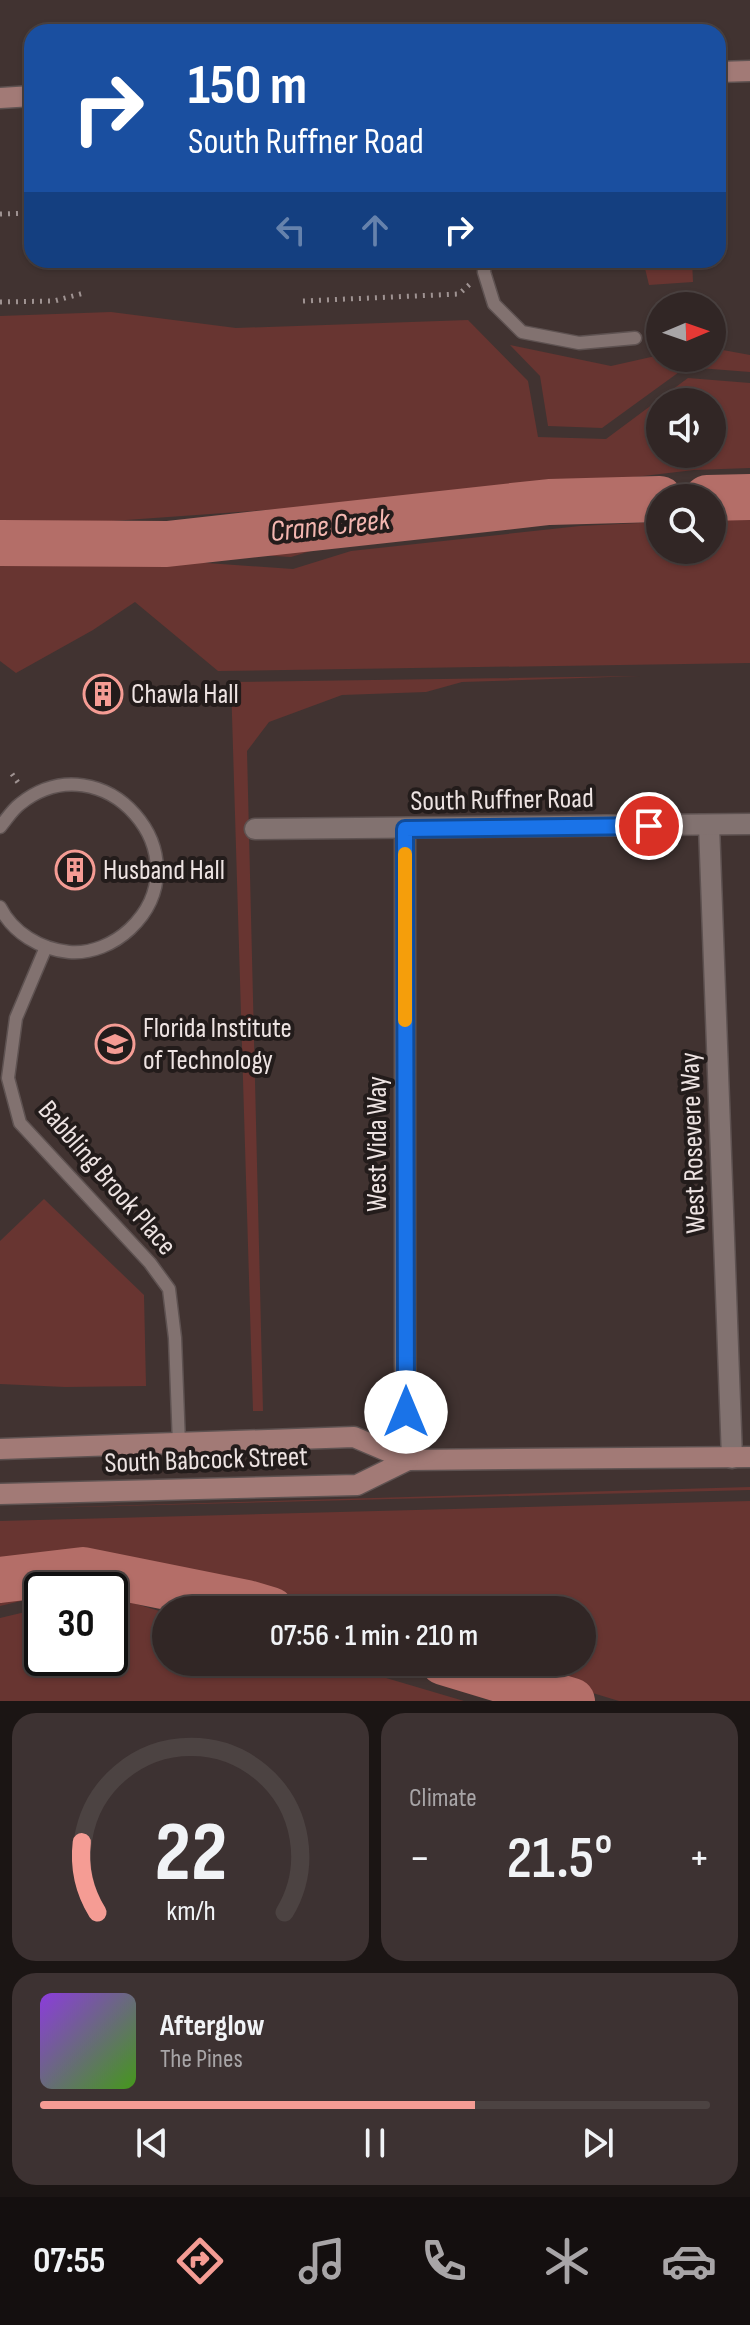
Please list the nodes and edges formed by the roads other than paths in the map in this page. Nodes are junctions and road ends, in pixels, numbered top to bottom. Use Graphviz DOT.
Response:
graph roads {
  1 [pos="750,71"];
  2 [pos="726,72"];
  3 [pos="24,96"];
  4 [pos="0,98"];
  5 [pos="485,268"];
  6 [pos="635,338"];
  7 [pos="750,824"];
  8 [pos="709,825"];
  9 [pos="0,827"];
  10 [pos="255,829"];
  11 [pos="405,829"];
  12 [pos="0,907"];
  13 [pos="46,947"];
  14 [pos="179,1444"];
  15 [pos="0,1449"];
  16 [pos="741,1458"];
  17 [pos="408,1460"];
  18 [pos="0,1494"];
  1 -- 2 [label="main road"];
  3 -- 4 [label="main road"];
  5 -- 6 [label="lane"];
  7 -- 8 [label="street, South Ruffner Road"];
  8 -- 11 [label="street, South Ruffner Road"];
  8 -- 16 [label="street, West Rosevere Way"];
  9 -- 13 [label="lane"];
  10 -- 11 [label="street, South Ruffner Road"];
  11 -- 17 [label="street, West Vida Way"];
  12 -- 13 [label="lane"];
  13 -- 14 [label="lane, Babbling Brook Place"];
  14 -- 15 [label="main road, South Babcock Street"];
  14 -- 17 [label="main road, South Babcock Street"];
  16 -- 17 [label="main road, South Babcock Street"];
  17 -- 18 [label="main road, South Babcock Street"];
}
